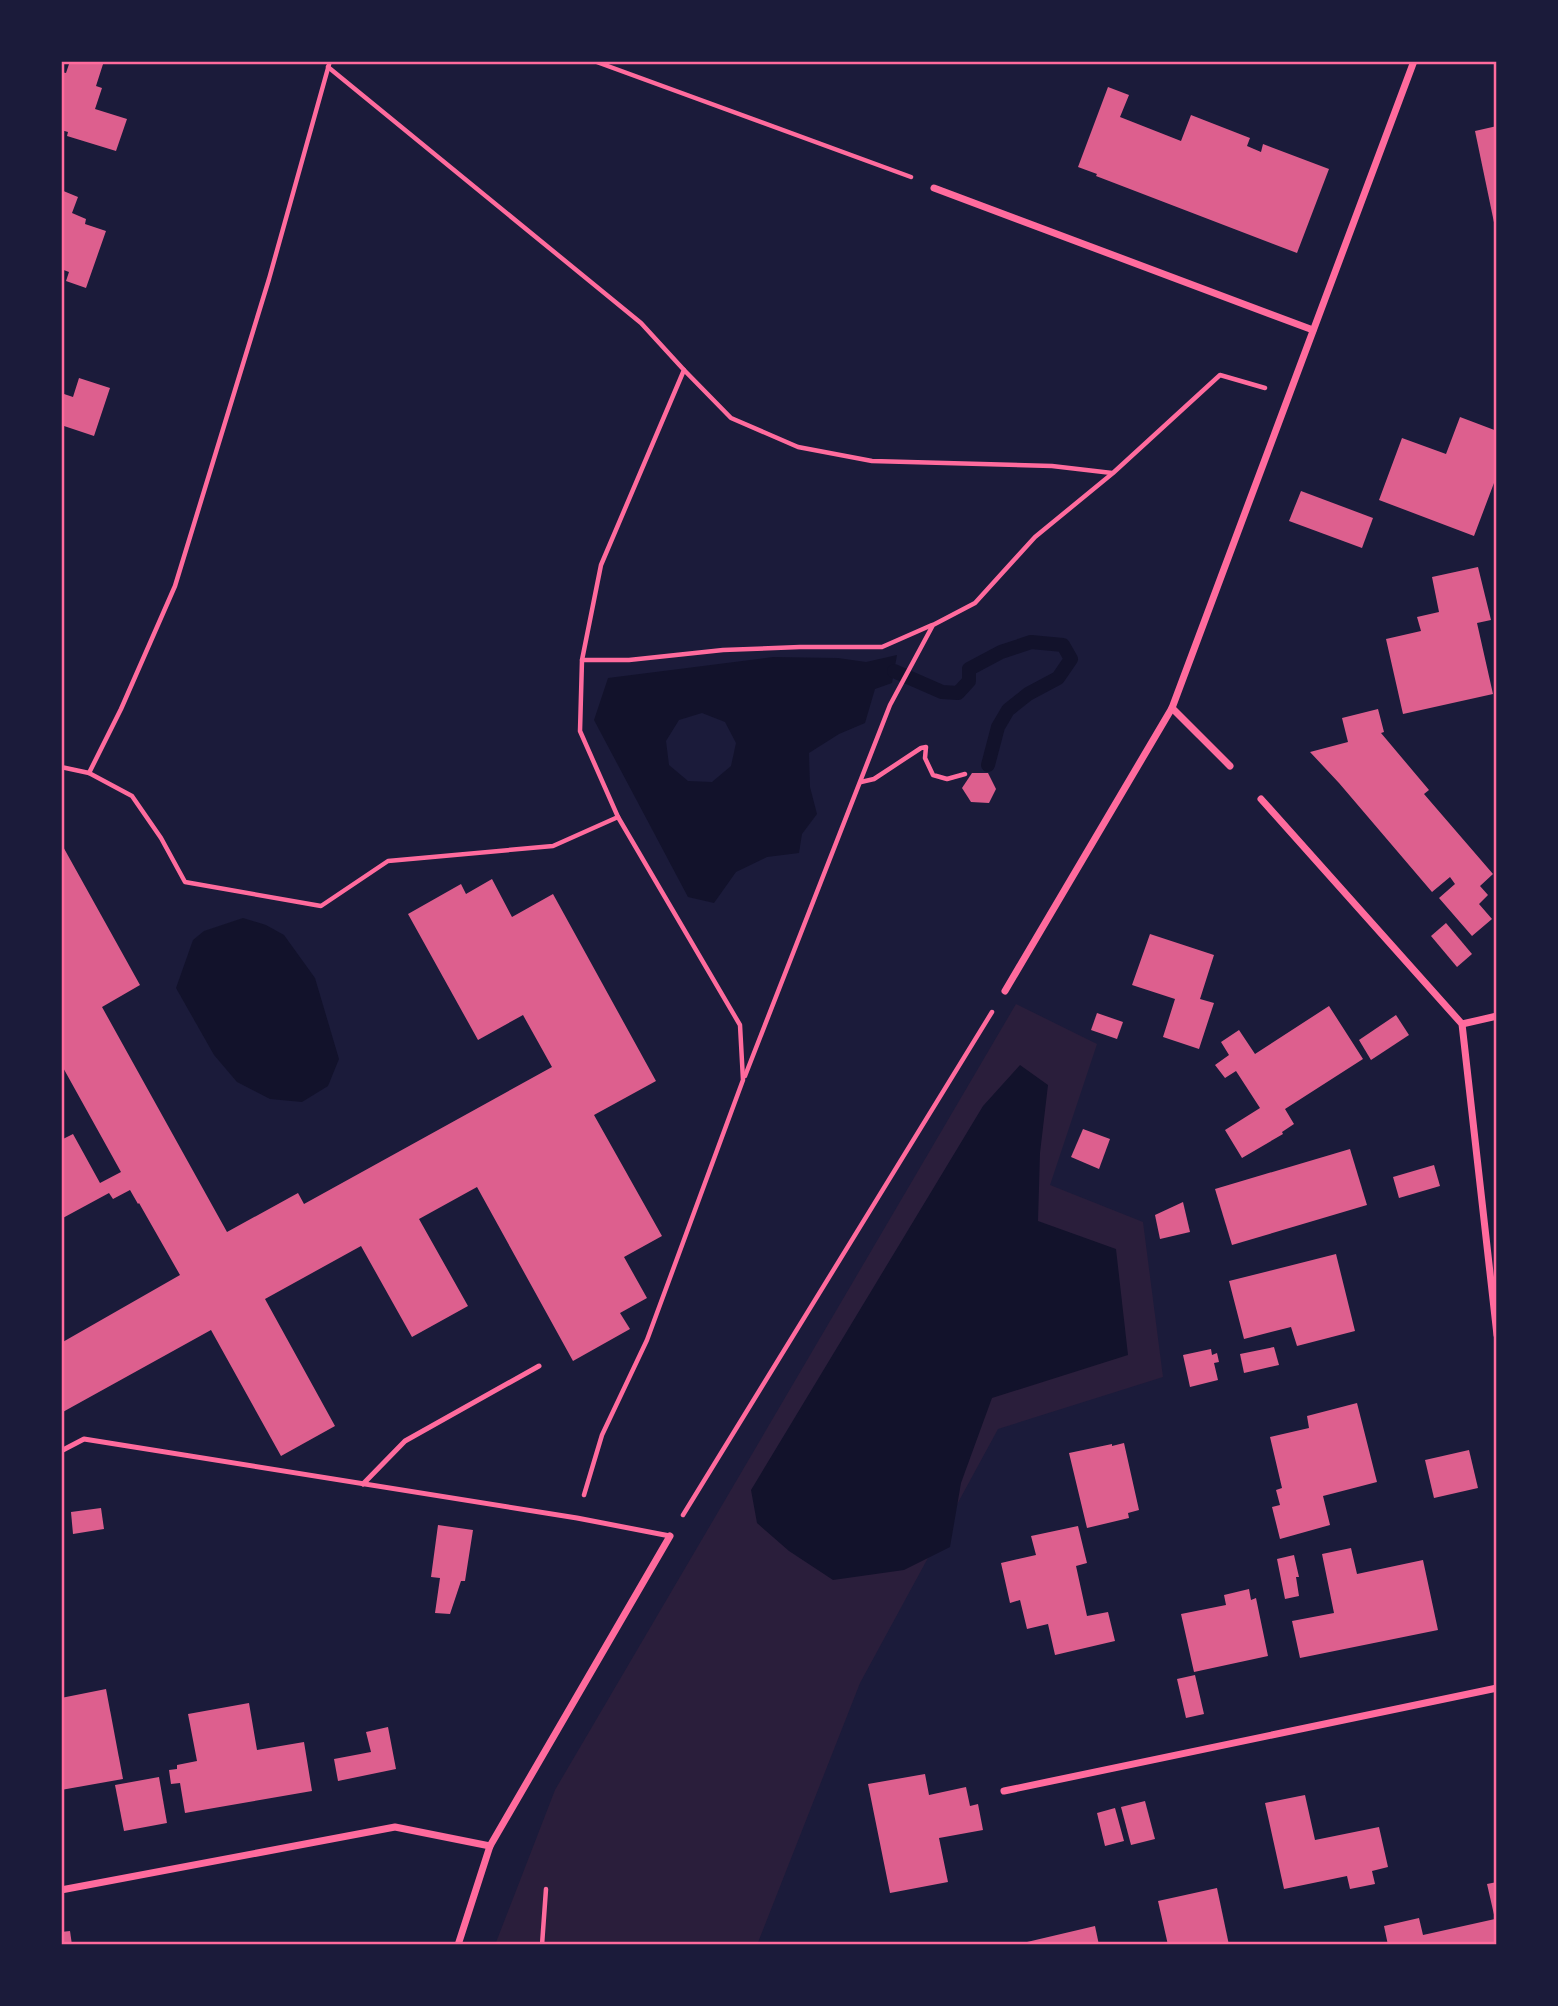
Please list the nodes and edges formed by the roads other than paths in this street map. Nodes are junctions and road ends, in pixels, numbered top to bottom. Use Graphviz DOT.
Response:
graph roads {
  1 [pos="1414,61"];
  2 [pos="934,188"];
  3 [pos="1313,330"];
  4 [pos="1172,708"];
  5 [pos="1230,766"];
  6 [pos="1261,799"];
  7 [pos="1005,991"];
  8 [pos="1497,1016"];
  9 [pos="1462,1024"];
  10 [pos="1497,1335"];
  11 [pos="539,1366"];
  12 [pos="61,1451"];
  13 [pos="363,1484"];
  14 [pos="670,1536"];
  15 [pos="1497,1688"];
  16 [pos="1004,1791"];
  17 [pos="490,1846"];
  18 [pos="61,1890"];
  19 [pos="458,1945"];
  1 -- 3 [label="street"];
  2 -- 3 [label="street"];
  3 -- 4 [label="street"];
  4 -- 5 [label="street"];
  4 -- 7 [label="street"];
  6 -- 9 [label="street"];
  8 -- 9 [label="street"];
  9 -- 10 [label="street"];
  11 -- 13 [label="lane"];
  12 -- 13 [label="lane"];
  13 -- 14 [label="lane"];
  14 -- 17 [label="street"];
  15 -- 16 [label="street"];
  17 -- 18 [label="street"];
  17 -- 19 [label="street"];
}
